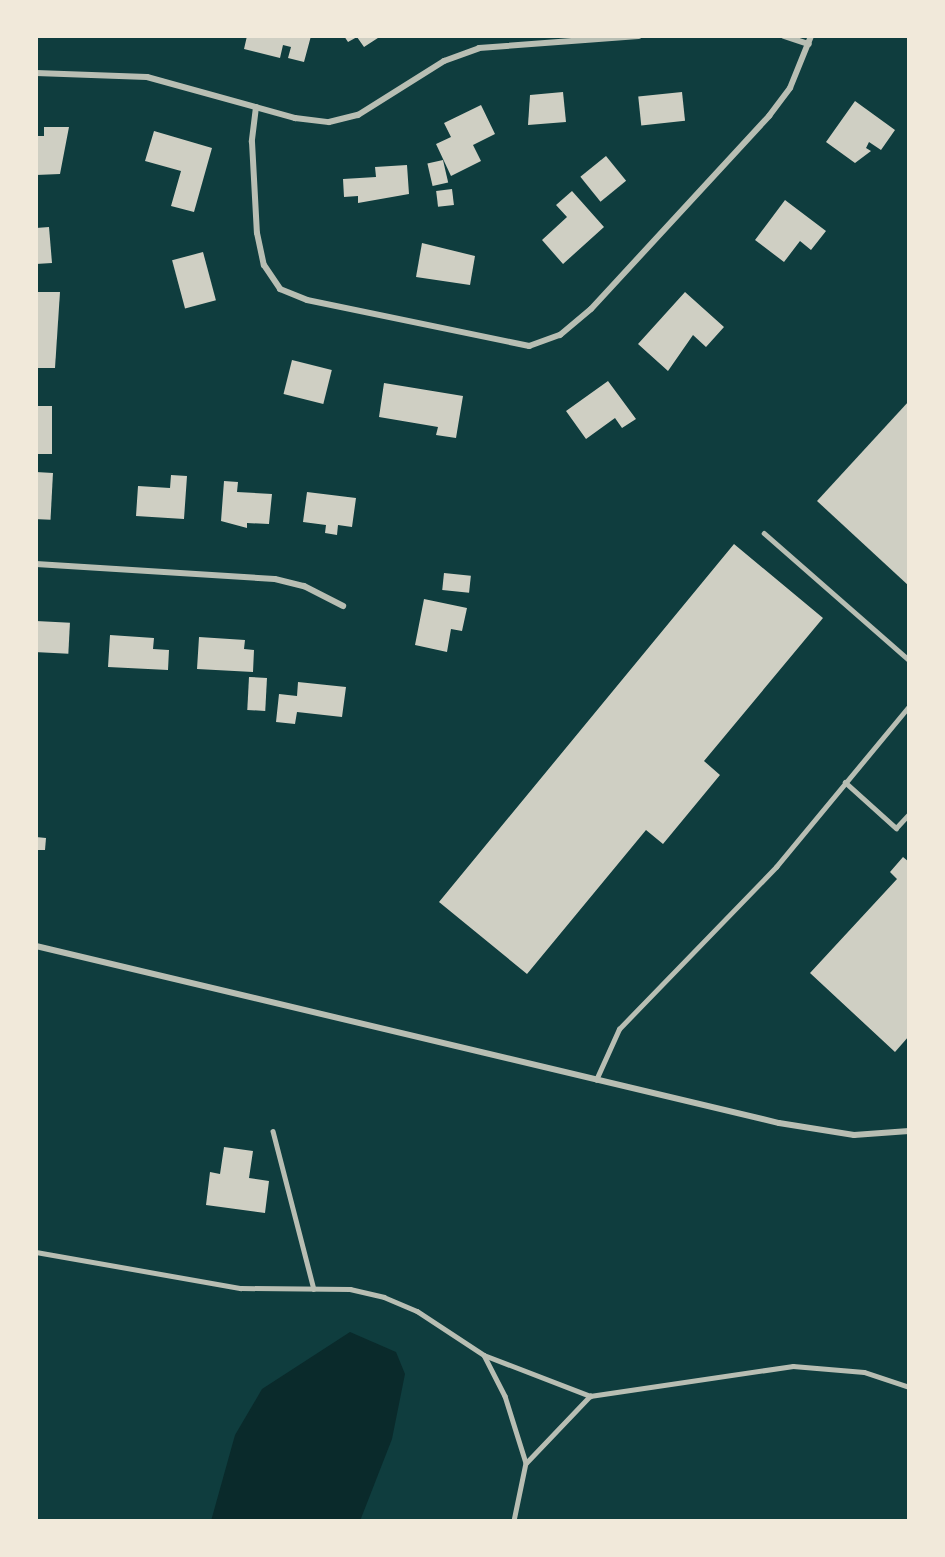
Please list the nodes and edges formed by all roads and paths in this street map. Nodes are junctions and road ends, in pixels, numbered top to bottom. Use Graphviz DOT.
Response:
graph roads {
  1 [pos="624,36"];
  2 [pos="639,36"];
  3 [pos="783,36"];
  4 [pos="811,36"];
  5 [pos="809,44"];
  6 [pos="36,73"];
  7 [pos="256,107"];
  8 [pos="764,533"];
  9 [pos="36,564"];
  10 [pos="343,606"];
  11 [pos="909,660"];
  12 [pos="909,706"];
  13 [pos="845,782"];
  14 [pos="909,814"];
  15 [pos="36,946"];
  16 [pos="596,1080"];
  17 [pos="273,1131"];
  18 [pos="909,1131"];
  19 [pos="36,1252"];
  20 [pos="314,1289"];
  21 [pos="484,1355"];
  22 [pos="909,1387"];
  23 [pos="590,1396"];
  24 [pos="526,1462"];
  25 [pos="514,1521"];
  1 -- 2 [label="street"];
  1 -- 7 [label="street"];
  3 -- 5 [label="street"];
  4 -- 5 [label="street"];
  5 -- 7 [label="street"];
  6 -- 7 [label="street"];
  8 -- 11 [label="lane"];
  9 -- 10 [label="street"];
  12 -- 13 [label="lane"];
  13 -- 14 [label="lane"];
  13 -- 16 [label="lane"];
  15 -- 16 [label="street"];
  16 -- 18 [label="street"];
  17 -- 20 [label="lane"];
  19 -- 20 [label="lane"];
  20 -- 21 [label="lane"];
  21 -- 23 [label="lane"];
  21 -- 24 [label="lane"];
  22 -- 23 [label="lane"];
  23 -- 24 [label="lane"];
  24 -- 25 [label="lane"];
}
